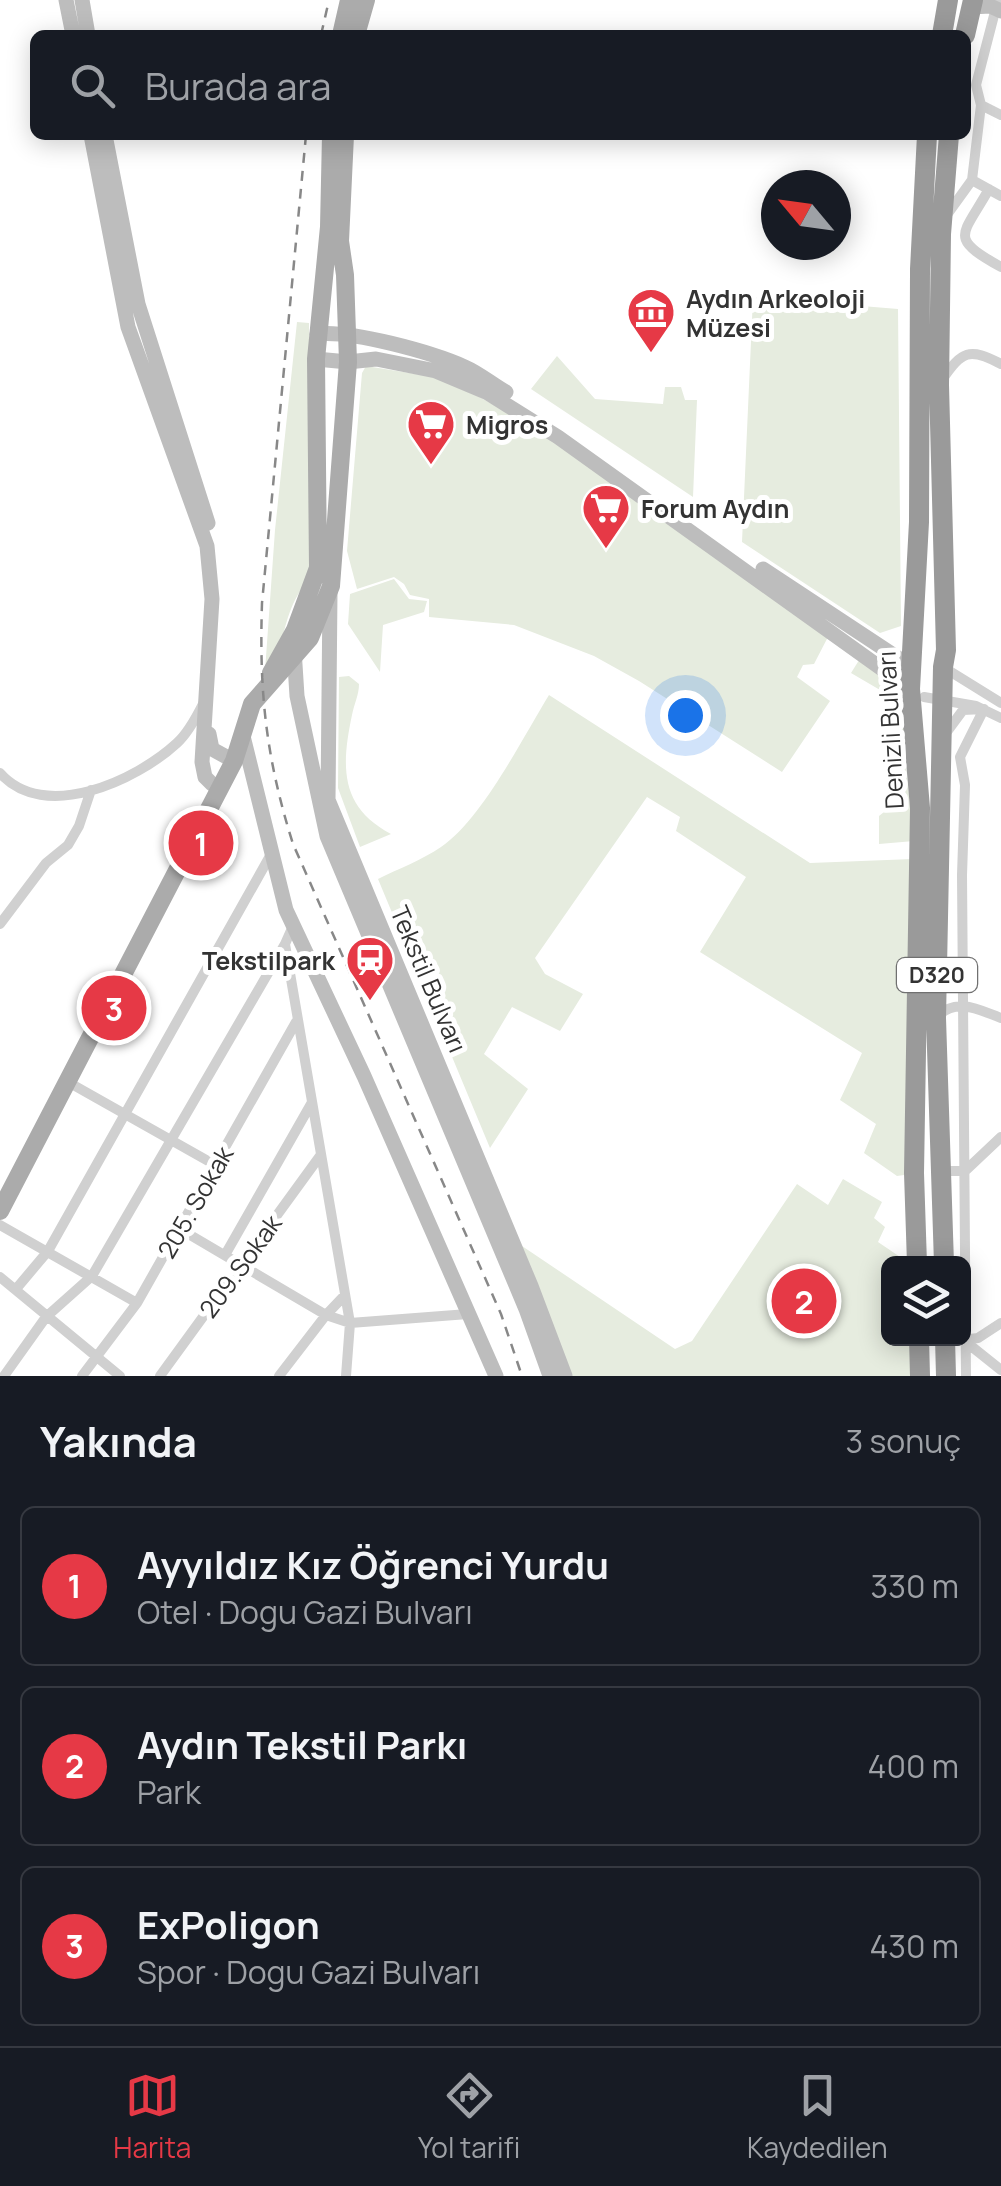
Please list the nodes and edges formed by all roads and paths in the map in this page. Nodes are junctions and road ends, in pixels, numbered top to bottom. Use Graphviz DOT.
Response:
graph roads {
  1 [pos="66,0"];
  2 [pos="82,0"];
  3 [pos="349,0"];
  4 [pos="366,0"];
  5 [pos="948,0"];
  6 [pos="972,4"];
  7 [pos="998,7"];
  8 [pos="72,30"];
  9 [pos="87,30"];
  10 [pos="342,30"];
  11 [pos="357,30"];
  12 [pos="943,30"];
  13 [pos="966,30"];
  14 [pos="982,105"];
  15 [pos="1001,115"];
  16 [pos="91,140"];
  17 [pos="106,140"];
  18 [pos="330,140"];
  19 [pos="345,140"];
  20 [pos="927,140"];
  21 [pos="949,140"];
  22 [pos="972,180"];
  23 [pos="989,190"];
  24 [pos="1001,196"];
  25 [pos="942,220"];
  26 [pos="1001,267"];
  27 [pos="317,334"];
  28 [pos="349,334"];
  29 [pos="316,359"];
  30 [pos="348,362"];
  31 [pos="1001,364"];
  32 [pos="317,381"];
  33 [pos="346,382"];
  34 [pos="939,384"];
  35 [pos="689,525"];
  36 [pos="330,586"];
  37 [pos="295,630"];
  38 [pos="294,660"];
  39 [pos="910,666"];
  40 [pos="274,681"];
  41 [pos="933,688"];
  42 [pos="298,696"];
  43 [pos="206,699"];
  44 [pos="1001,703"];
  45 [pos="984,709"];
  46 [pos="1001,718"];
  47 [pos="242,732"];
  48 [pos="944,736"];
  49 [pos="327,754"];
  50 [pos="309,756"];
  51 [pos="229,759"];
  52 [pos="0,773"];
  53 [pos="212,784"];
  54 [pos="91,790"];
  55 [pos="270,856"];
  56 [pos="0,924"];
  57 [pos="294,926"];
  58 [pos="285,944"];
  59 [pos="963,1004"];
  60 [pos="936,1018"];
  61 [pos="1001,1018"];
  62 [pos="297,1020"];
  63 [pos="63,1079"];
  64 [pos="310,1104"];
  65 [pos="125,1115"];
  66 [pos="1001,1138"];
  67 [pos="170,1142"];
  68 [pos="320,1156"];
  69 [pos="217,1166"];
  70 [pos="943,1170"];
  71 [pos="966,1170"];
  72 [pos="0,1187"];
  73 [pos="0,1212"];
  74 [pos="0,1225"];
  75 [pos="180,1229"];
  76 [pos="48,1251"];
  77 [pos="224,1255"];
  78 [pos="916,1256"];
  79 [pos="944,1256"];
  80 [pos="959,1256"];
  81 [pos="240,1266"];
  82 [pos="92,1276"];
  83 [pos="0,1277"];
  84 [pos="16,1289"];
  85 [pos="345,1296"];
  86 [pos="137,1303"];
  87 [pos="468,1314"];
  88 [pos="326,1315"];
  89 [pos="46,1317"];
  90 [pos="1001,1323"];
  91 [pos="350,1324"];
  92 [pos="971,1339"];
  93 [pos="918,1346"];
  94 [pos="951,1346"];
  95 [pos="954,1346"];
  96 [pos="960,1346"];
  97 [pos="96,1357"];
  98 [pos="346,1362"];
  99 [pos="1001,1370"];
  100 [pos="4,1376"];
  101 [pos="82,1376"];
  102 [pos="120,1376"];
  103 [pos="160,1376"];
  104 [pos="278,1376"];
  105 [pos="336,1376"];
  106 [pos="346,1376"];
  107 [pos="496,1376"];
  108 [pos="550,1376"];
  109 [pos="565,1376"];
  110 [pos="920,1376"];
  111 [pos="946,1376"];
  112 [pos="966,1376"];
  1 -- 8 [label="street"];
  2 -- 9 [label="street"];
  3 -- 10 [label="main road"];
  4 -- 11 [label="main road"];
  5 -- 12 [label="highway"];
  6 -- 7 [label="street"];
  6 -- 13 [label="highway"];
  7 -- 14 [label="street"];
  14 -- 15 [label="street"];
  14 -- 22 [label="street"];
  16 -- 43 [label="street"];
  17 -- 51 [label="street"];
  18 -- 27 [label="main road"];
  19 -- 28 [label="main road"];
  20 -- 39 [label="highway, Denizli Bulvarı / D320"];
  21 -- 25 [label="highway, Denizli Bulvarı / D320"];
  22 -- 23 [label="street"];
  22 -- 25 [label="street"];
  23 -- 24 [label="street"];
  23 -- 26 [label="street"];
  25 -- 34 [label="highway, Denizli Bulvarı / D320"];
  27 -- 28 [label="street"];
  27 -- 29 [label="main road"];
  28 -- 30 [label="main road"];
  28 -- 35 [label="street"];
  29 -- 30 [label="street"];
  29 -- 32 [label="main road"];
  30 -- 33 [label="main road"];
  30 -- 35 [label="street"];
  31 -- 34 [label="street"];
  32 -- 33 [label="main road"];
  32 -- 37 [label="main road"];
  33 -- 36 [label="main road"];
  34 -- 41 [label="highway, Denizli Bulvarı / D320"];
  35 -- 39 [label="street"];
  35 -- 41 [label="street"];
  36 -- 38 [label="main road"];
  36 -- 49 [label="street, Tekstil Bulvarı"];
  37 -- 38 [label="street, Tekstil Bulvarı"];
  37 -- 51 [label="main road"];
  38 -- 40 [label="main road"];
  38 -- 42 [label="street, Tekstil Bulvarı"];
  39 -- 41 [label="highway, Denizli Bulvarı / D320"];
  39 -- 41 [label="highway"];
  40 -- 42 [label="street"];
  40 -- 47 [label="main road"];
  41 -- 44 [label="street"];
  41 -- 45 [label="street"];
  41 -- 48 [label="highway, Denizli Bulvarı / D320"];
  41 -- 78 [label="highway, Denizli Bulvarı / D320"];
  42 -- 50 [label="street, Tekstil Bulvarı"];
  43 -- 53 [label="street"];
  43 -- 54 [label="street"];
  45 -- 46 [label="street"];
  45 -- 48 [label="street"];
  45 -- 59 [label="street"];
  47 -- 51 [label="main road"];
  47 -- 55 [label="street"];
  48 -- 60 [label="highway, Denizli Bulvarı / D320"];
  49 -- 50 [label="street"];
  49 -- 109 [label="street, Tekstil Bulvarı"];
  50 -- 108 [label="street, Tekstil Bulvarı"];
  51 -- 53 [label="main road"];
  51 -- 63 [label="main road"];
  52 -- 54 [label="street"];
  53 -- 63 [label="main road"];
  54 -- 56 [label="street"];
  55 -- 57 [label="street"];
  55 -- 65 [label="street"];
  57 -- 58 [label="street"];
  57 -- 87 [label="street"];
  58 -- 62 [label="street"];
  58 -- 67 [label="street"];
  59 -- 60 [label="street"];
  59 -- 61 [label="street"];
  59 -- 71 [label="street"];
  60 -- 70 [label="highway, Denizli Bulvarı / D320"];
  62 -- 64 [label="street"];
  62 -- 69 [label="street, 205. Sokak"];
  63 -- 65 [label="street"];
  63 -- 72 [label="main road"];
  63 -- 73 [label="main road"];
  64 -- 68 [label="street"];
  64 -- 77 [label="street"];
  65 -- 67 [label="street"];
  65 -- 76 [label="street"];
  66 -- 71 [label="street"];
  67 -- 69 [label="street"];
  67 -- 82 [label="street"];
  68 -- 81 [label="street, 209.Sokak"];
  68 -- 85 [label="street"];
  69 -- 75 [label="street, 205. Sokak"];
  70 -- 71 [label="street"];
  70 -- 79 [label="highway, Denizli Bulvarı / D320"];
  71 -- 80 [label="street"];
  74 -- 76 [label="street"];
  75 -- 77 [label="street"];
  75 -- 86 [label="street, 205. Sokak"];
  76 -- 82 [label="street"];
  76 -- 84 [label="street"];
  77 -- 81 [label="street"];
  81 -- 88 [label="street"];
  81 -- 103 [label="street, 209.Sokak"];
  82 -- 86 [label="street"];
  82 -- 89 [label="street"];
  83 -- 84 [label="street"];
  84 -- 89 [label="street"];
  85 -- 88 [label="street"];
  85 -- 91 [label="street"];
  86 -- 97 [label="street, 205. Sokak"];
  87 -- 91 [label="street"];
  87 -- 107 [label="street"];
  88 -- 91 [label="street"];
  88 -- 104 [label="street"];
  89 -- 97 [label="street"];
  89 -- 100 [label="street"];
  90 -- 92 [label="street"];
  91 -- 98 [label="street"];
  93 -- 110 [label="highway"];
  94 -- 111 [label="highway"];
  95 -- 112 [label="street"];
  96 -- 99 [label="street"];
  97 -- 101 [label="street, 205. Sokak"];
  97 -- 102 [label="street"];
  98 -- 105 [label="street"];
  98 -- 106 [label="street"];
}
